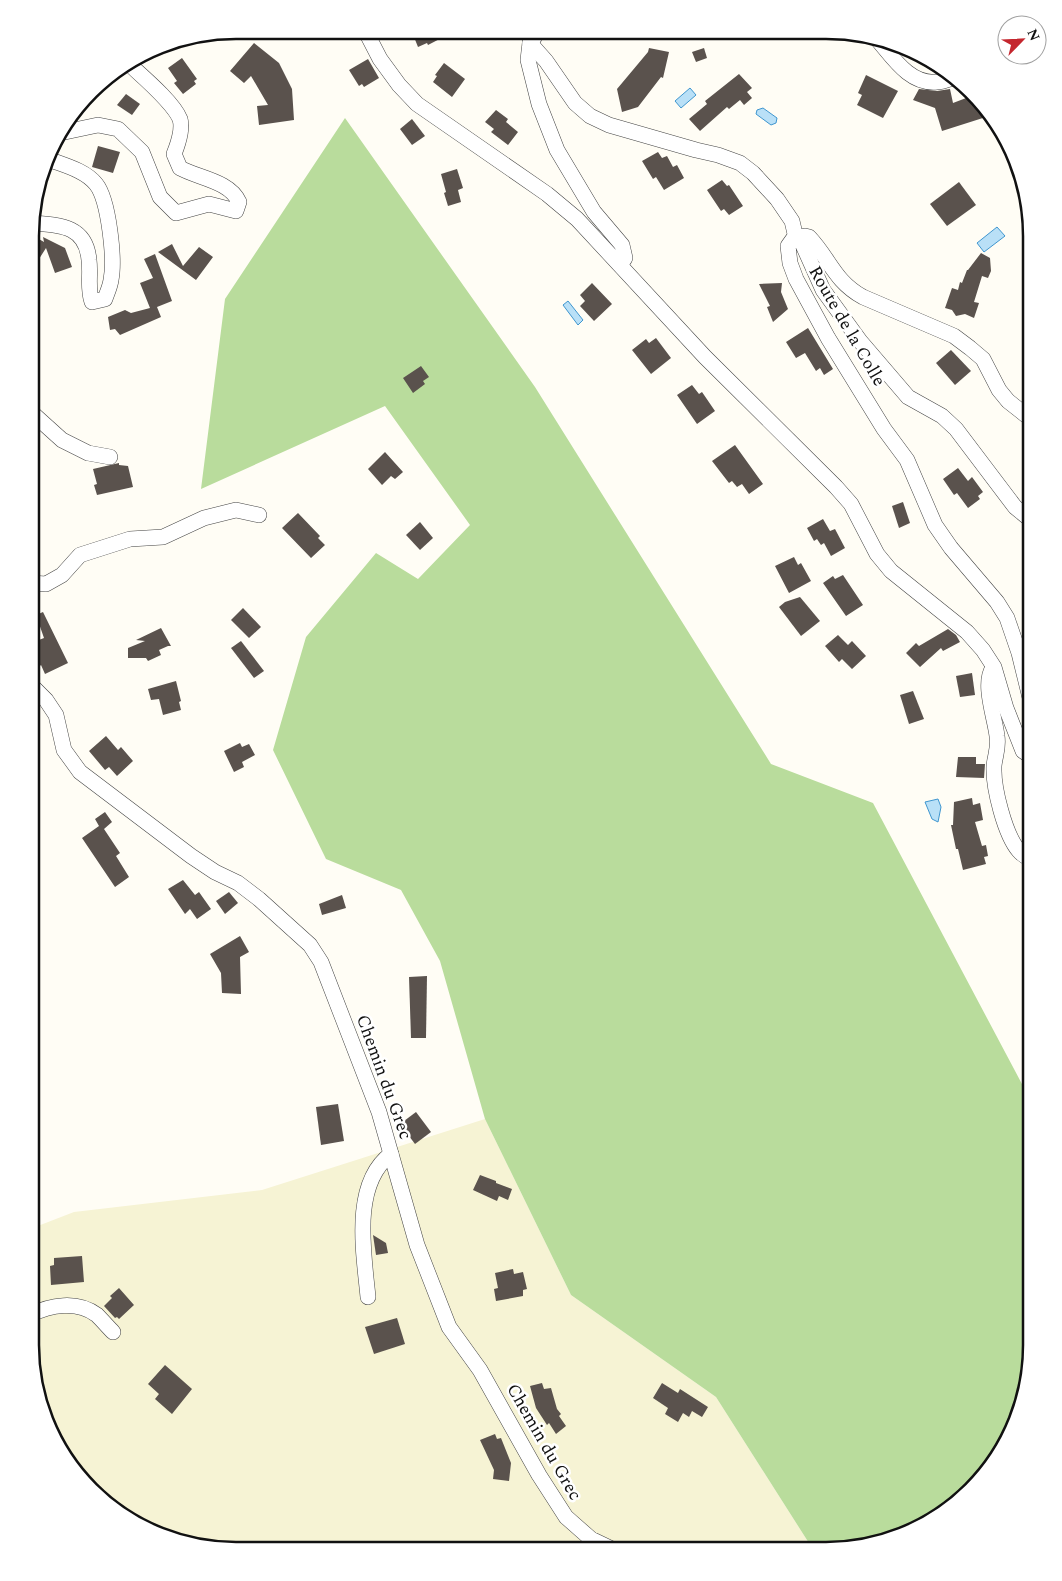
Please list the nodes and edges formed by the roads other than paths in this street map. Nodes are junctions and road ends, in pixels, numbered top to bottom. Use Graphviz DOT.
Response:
graph roads {
  1 [pos="370,39"];
  2 [pos="533,39"];
  3 [pos="536,39"];
  4 [pos="884,47"];
  5 [pos="133,67"];
  6 [pos="947,79"];
  7 [pos="69,131"];
  8 [pos="53,161"];
  9 [pos="39,224"];
  10 [pos="796,238"];
  11 [pos="620,265"];
  12 [pos="1023,413"];
  13 [pos="39,419"];
  14 [pos="110,457"];
  15 [pos="1023,514"];
  16 [pos="259,515"];
  17 [pos="39,584"];
  18 [pos="994,667"];
  19 [pos="1023,669"];
  20 [pos="39,693"];
  21 [pos="1023,751"];
  22 [pos="1023,854"];
  23 [pos="391,1154"];
  24 [pos="368,1297"];
  25 [pos="39,1310"];
  26 [pos="113,1332"];
  27 [pos="597,1542"];
  1 -- 11 [label="street"];
  2 -- 11 [label="street"];
  3 -- 10 [label="street"];
  4 -- 6 [label="street"];
  5 -- 7 [label="street"];
  8 -- 9 [label="street"];
  10 -- 12 [label="street"];
  10 -- 15 [label="street, Route de la Colle"];
  10 -- 19 [label="street, Route de la Colle"];
  11 -- 18 [label="street"];
  13 -- 14 [label="street"];
  16 -- 17 [label="street"];
  18 -- 21 [label="street"];
  18 -- 22 [label="street"];
  20 -- 23 [label="street, Chemin du Grec"];
  23 -- 24 [label="street"];
  23 -- 27 [label="street, Chemin du Grec"];
  25 -- 26 [label="street"];
}
